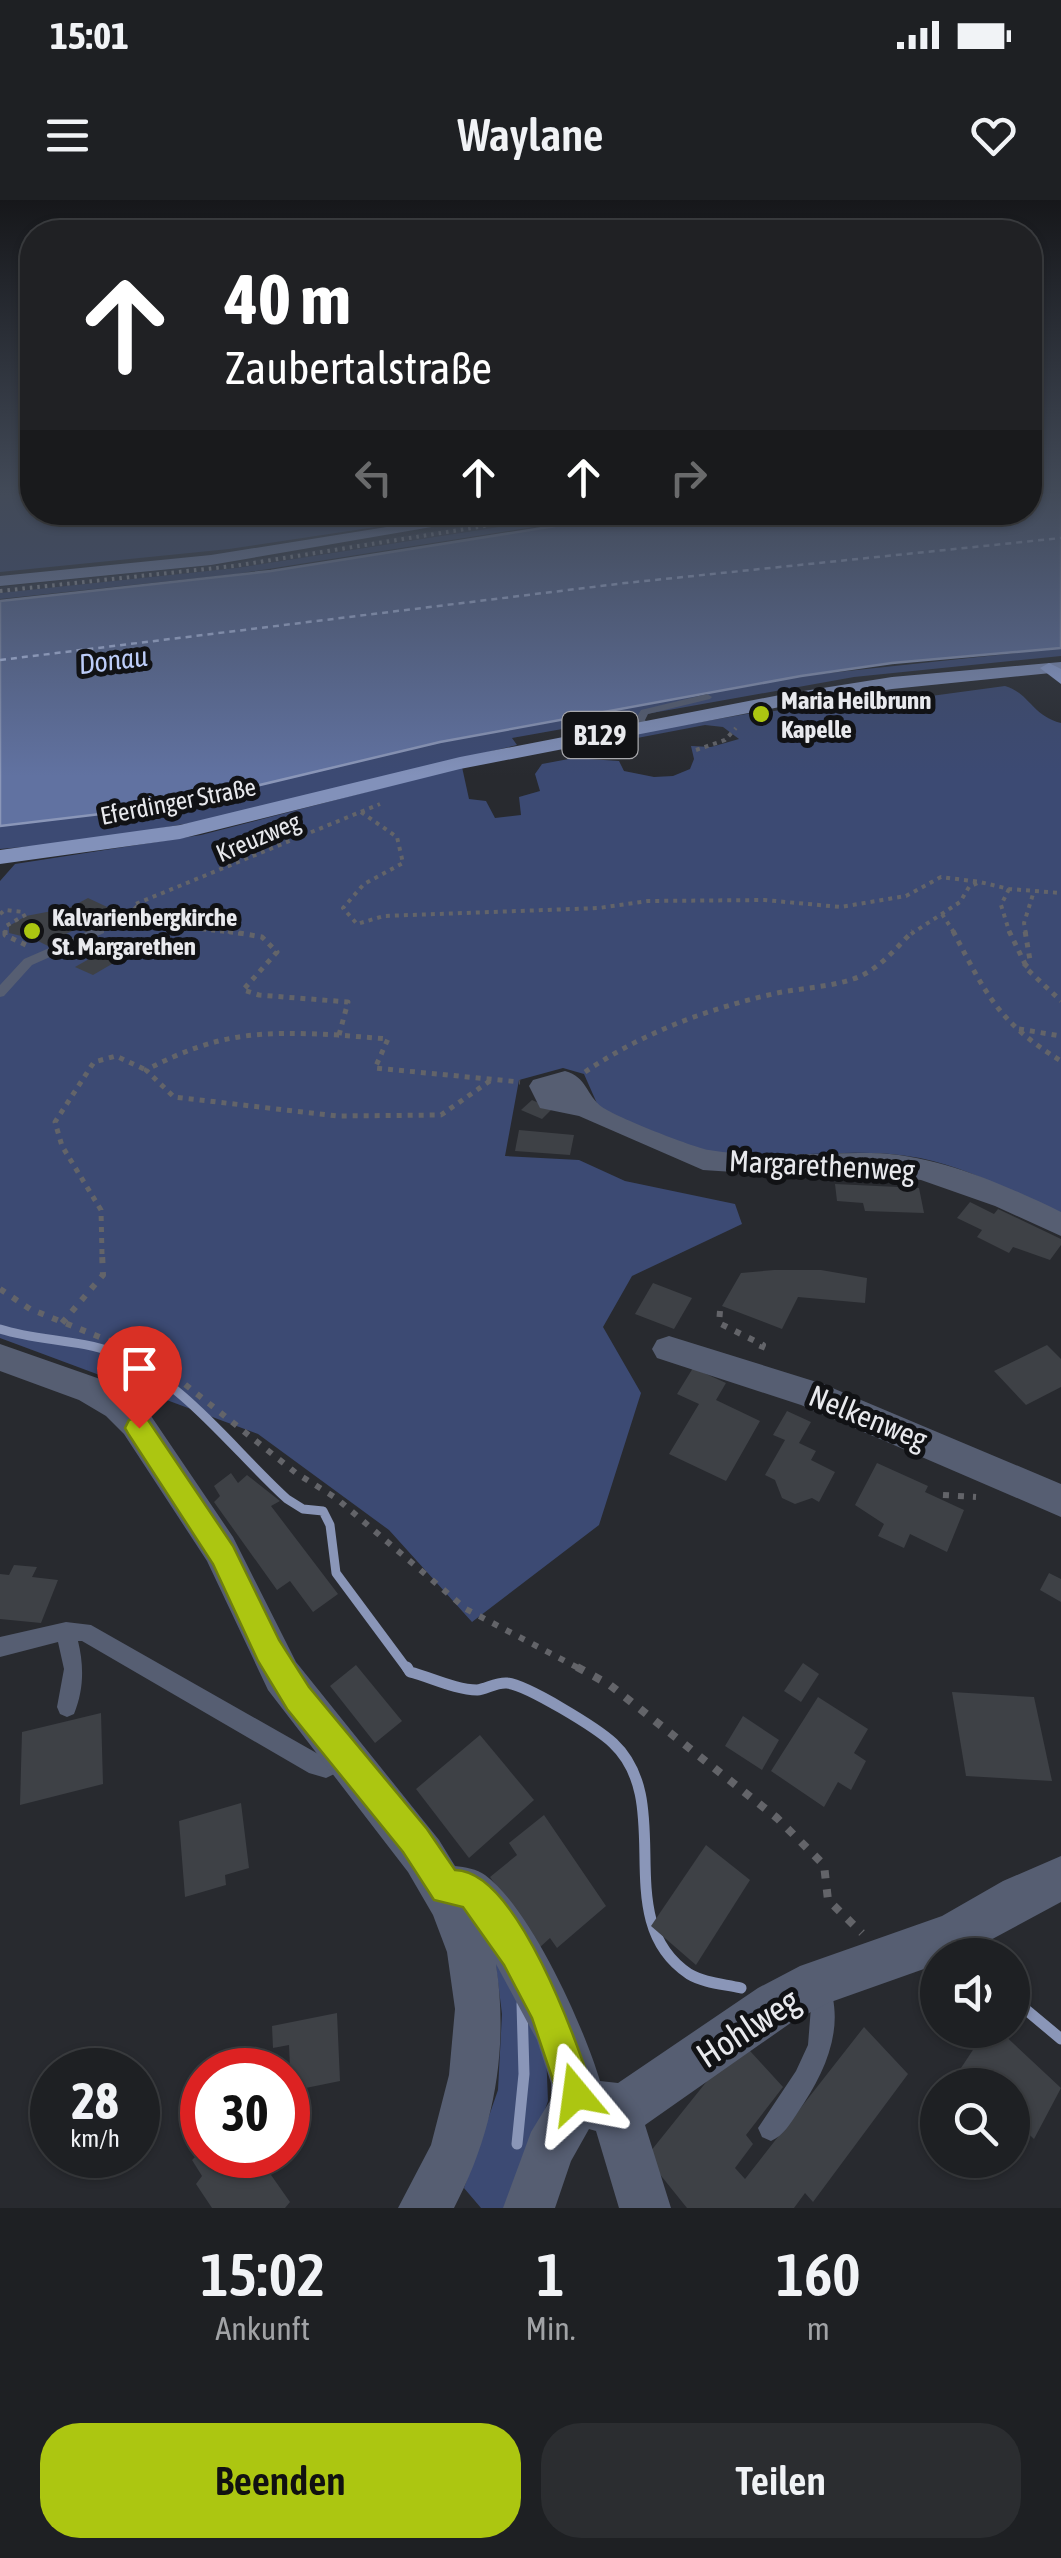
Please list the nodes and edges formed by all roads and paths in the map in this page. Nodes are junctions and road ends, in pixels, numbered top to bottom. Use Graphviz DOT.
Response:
graph roads {
  1 [pos="1057,671"];
  2 [pos="707,697"];
  3 [pos="728,711"];
  4 [pos="645,726"];
  5 [pos="696,750"];
  6 [pos="394,798"];
  7 [pos="361,812"];
  8 [pos="0,857"];
  9 [pos="980,882"];
  10 [pos="1010,889"];
  11 [pos="1034,891"];
  12 [pos="1061,893"];
  13 [pos="0,914"];
  14 [pos="942,914"];
  15 [pos="100,930"];
  16 [pos="3,934"];
  17 [pos="47,956"];
  18 [pos="1024,967"];
  19 [pos="0,992"];
  20 [pos="1061,1001"];
  21 [pos="1016,1029"];
  22 [pos="339,1035"];
  23 [pos="1061,1036"];
  24 [pos="1061,1061"];
  25 [pos="146,1070"];
  26 [pos="494,1078"];
  27 [pos="566,1092"];
  28 [pos="1061,1225"];
  29 [pos="0,1289"];
  30 [pos="720,1311"];
  31 [pos="62,1323"];
  32 [pos="669,1349"];
  33 [pos="0,1357"];
  34 [pos="167,1368"];
  35 [pos="749,1372"];
  36 [pos="136,1393"];
  37 [pos="1061,1501"];
  38 [pos="66,1631"];
  39 [pos="0,1647"];
  40 [pos="66,1707"];
  41 [pos="345,1758"];
  42 [pos="1061,1879"];
  43 [pos="446,1888"];
  44 [pos="889,1960"];
  45 [pos="818,1983"];
  46 [pos="595,2105"];
  47 [pos="771,2128"];
  48 [pos="429,2206"];
  49 [pos="529,2208"];
  50 [pos="645,2208"];
  1 -- 3 [label="main road, B129"];
  2 -- 4 [label="lane"];
  3 -- 4 [label="main road, B129"];
  3 -- 5 [label="path"];
  4 -- 8 [label="main road, Eferdinger Straße / B129"];
  6 -- 7 [label="path, Kreuzweg"];
  7 -- 9 [label="path"];
  7 -- 15 [label="path, Kreuzweg"];
  9 -- 10 [label="path"];
  9 -- 14 [label="path"];
  10 -- 11 [label="path"];
  10 -- 18 [label="path"];
  11 -- 12 [label="path"];
  11 -- 18 [label="path"];
  13 -- 16 [label="path"];
  14 -- 21 [label="path"];
  14 -- 27 [label="path"];
  15 -- 17 [label="lane"];
  15 -- 22 [label="path"];
  16 -- 17 [label="path"];
  17 -- 19 [label="lane"];
  18 -- 20 [label="path"];
  21 -- 23 [label="path"];
  21 -- 24 [label="path"];
  22 -- 25 [label="path"];
  22 -- 26 [label="path"];
  25 -- 26 [label="path"];
  25 -- 31 [label="path"];
  26 -- 27 [label="path"];
  27 -- 28 [label="street, Margarethenweg"];
  29 -- 31 [label="path"];
  30 -- 35 [label="path"];
  31 -- 34 [label="path"];
  32 -- 35 [label="street, Nelkenweg"];
  33 -- 41 [label="street"];
  34 -- 36 [label="path"];
  34 -- 44 [label="path"];
  35 -- 37 [label="street, Nelkenweg"];
  38 -- 39 [label="lane"];
  38 -- 40 [label="lane"];
  38 -- 41 [label="lane"];
  41 -- 43 [label="street"];
  42 -- 44 [label="street, Hohlweg"];
  43 -- 46 [label="street"];
  43 -- 48 [label="street"];
  44 -- 45 [label="street, Hohlweg"];
  45 -- 46 [label="street, Hohlweg"];
  45 -- 47 [label="lane"];
  46 -- 49 [label="street"];
  46 -- 50 [label="street"];
}
